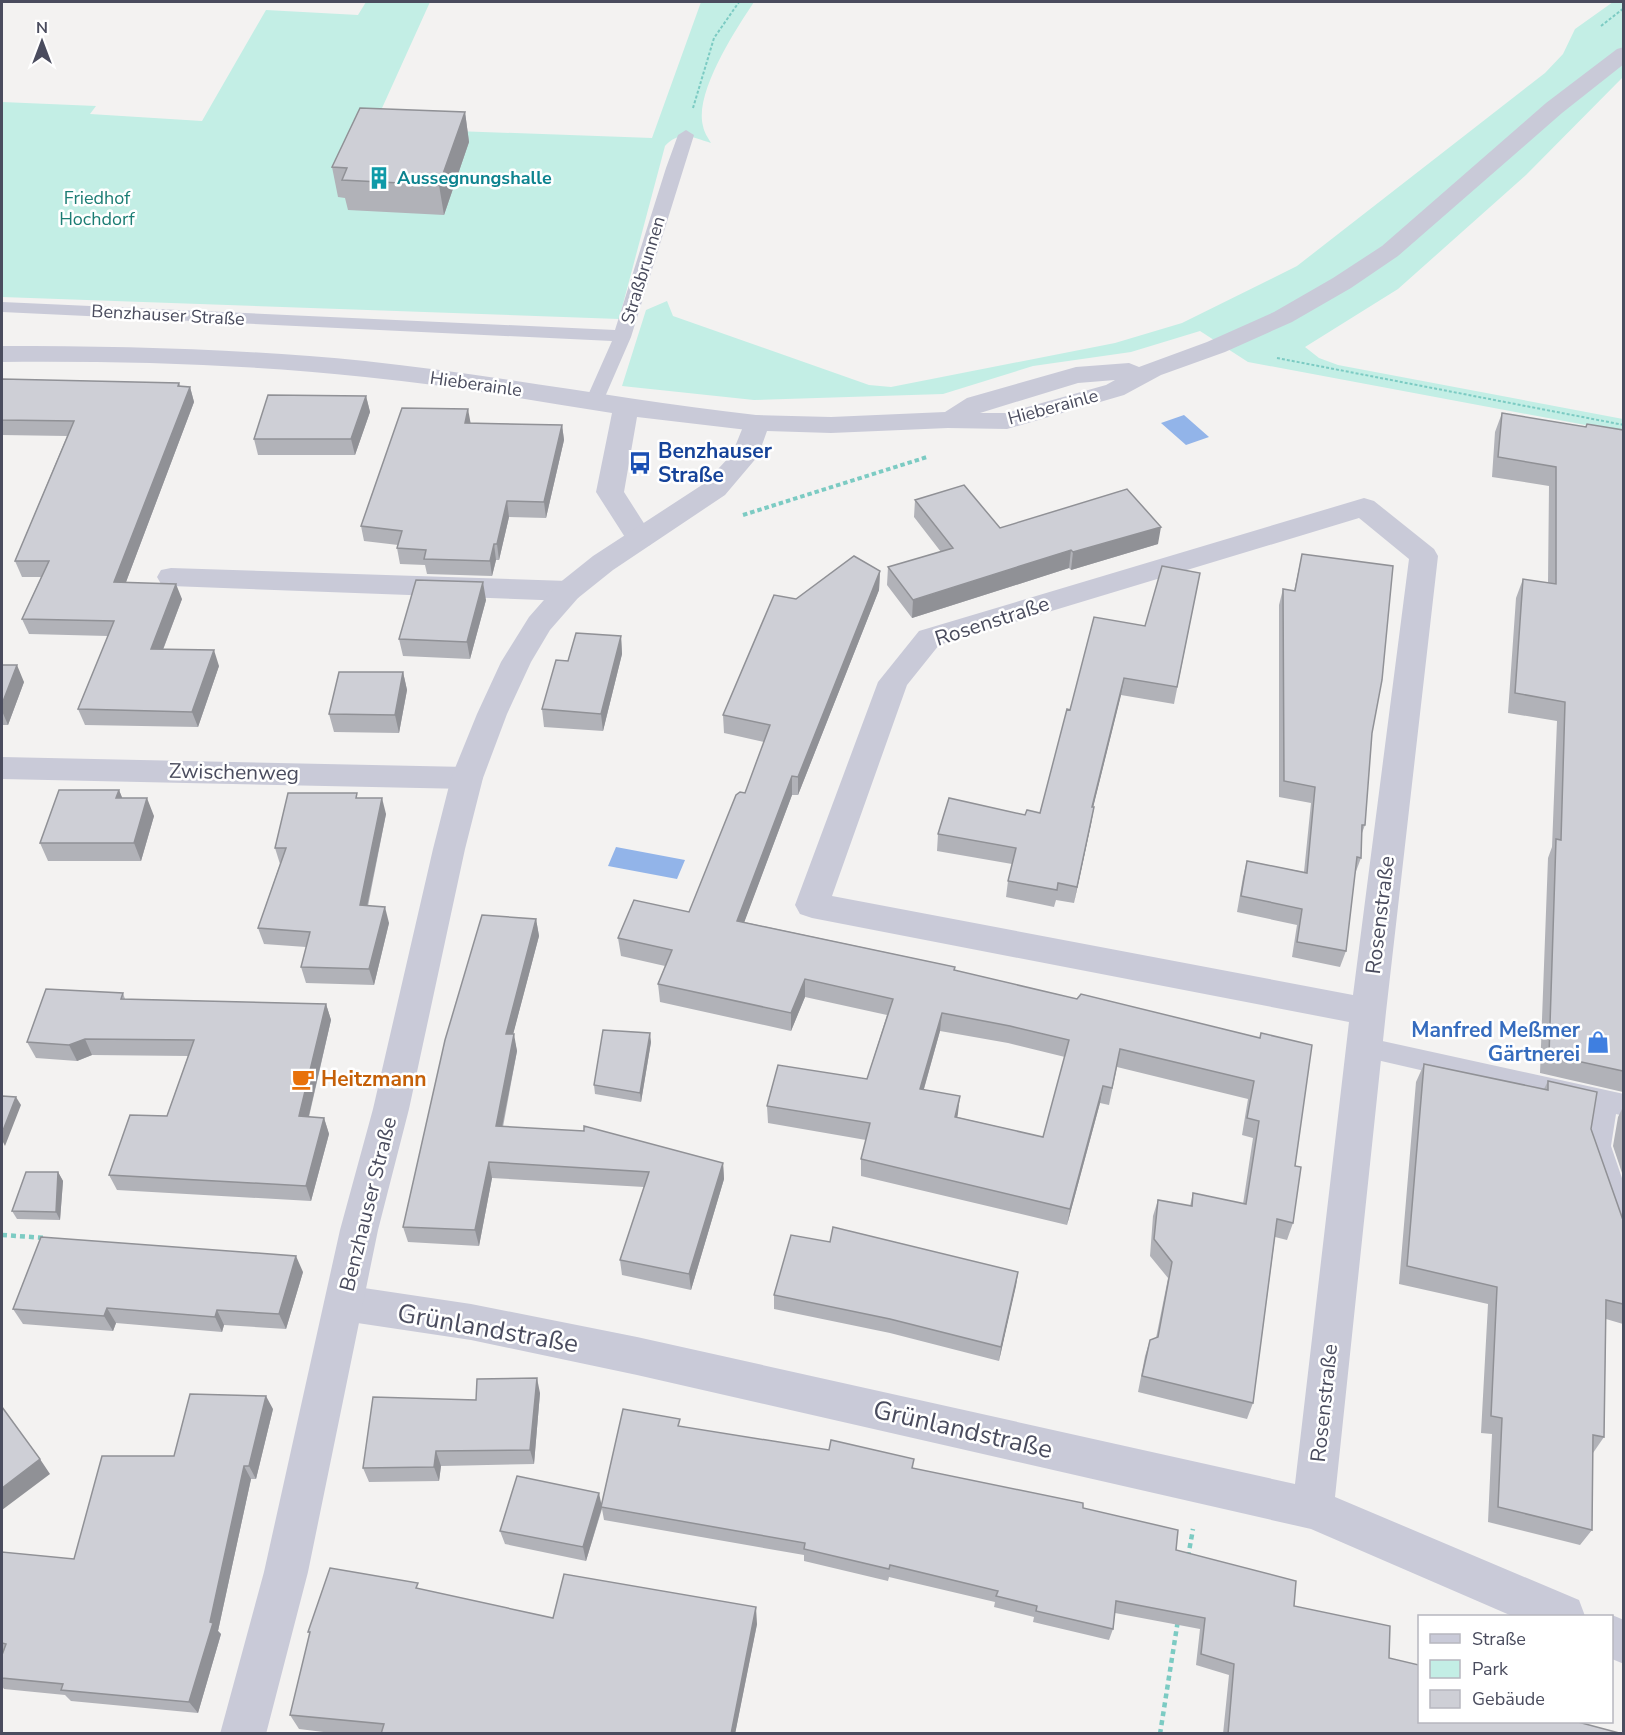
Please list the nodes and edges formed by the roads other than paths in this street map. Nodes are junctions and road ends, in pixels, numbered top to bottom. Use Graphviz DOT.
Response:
graph roads {
  1 [pos="1623,52"];
  2 [pos="686,135"];
  3 [pos="2,307"];
  4 [pos="622,336"];
  5 [pos="2,354"];
  6 [pos="594,402"];
  7 [pos="626,408"];
  8 [pos="756,423"];
  9 [pos="640,538"];
  10 [pos="171,577"];
  11 [pos="568,591"];
  12 [pos="2,768"];
  13 [pos="467,778"];
  14 [pos="1368,1012"];
  15 [pos="1364,1048"];
  16 [pos="1614,1103"];
  17 [pos="1623,1227"];
  18 [pos="344,1303"];
  19 [pos="1313,1509"];
  20 [pos="1558,1615"];
  21 [pos="243,1734"];
  1 -- 8 [label="street, Hieberainle"];
  2 -- 4 [label="lane, Straßbrunnen"];
  3 -- 4 [label="lane, Benzhauser Straße"];
  4 -- 6 [label="lane, Straßbrunnen"];
  5 -- 6 [label="street, Hieberainle"];
  6 -- 7 [label="street, Hieberainle"];
  7 -- 8 [label="street, Hieberainle"];
  7 -- 9 [label="street"];
  8 -- 9 [label="street, Benzhauser Straße"];
  9 -- 11 [label="street, Benzhauser Straße"];
  10 -- 11 [label="street"];
  11 -- 13 [label="street, Benzhauser Straße"];
  12 -- 13 [label="street, Zwischenweg"];
  13 -- 18 [label="street, Benzhauser Straße"];
  14 -- 14 [label="street, Rosenstraße"];
  14 -- 15 [label="street, Rosenstraße"];
  15 -- 16 [label="lane"];
  15 -- 19 [label="street, Rosenstraße"];
  16 -- 17 [label="lane"];
  18 -- 19 [label="street, Grünlandstraße"];
  18 -- 21 [label="street, Benzhauser Straße"];
  19 -- 20 [label="street, Grünlandstraße"];
}
